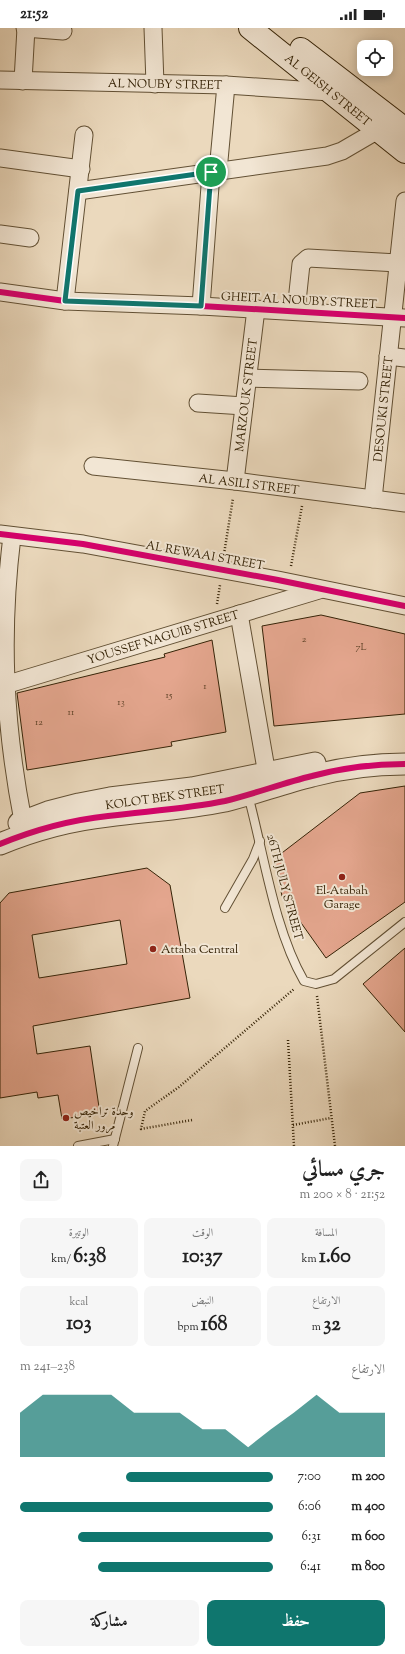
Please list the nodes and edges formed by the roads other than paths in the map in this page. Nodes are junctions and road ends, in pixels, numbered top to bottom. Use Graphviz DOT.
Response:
graph roads {
  1 [pos="25,28"];
  2 [pos="153,28"];
  3 [pos="250,28"];
  4 [pos="273,28"];
  5 [pos="62,31"];
  6 [pos="0,80"];
  7 [pos="23,81"];
  8 [pos="155,84"];
  9 [pos="226,85"];
  10 [pos="330,92"];
  11 [pos="405,129"];
  12 [pos="378,130"];
  13 [pos="84,135"];
  14 [pos="405,152"];
  15 [pos="0,158"];
  16 [pos="81,169"];
  17 [pos="214,172"];
  18 [pos="78,191"];
  19 [pos="405,201"];
  20 [pos="0,234"];
  21 [pos="30,238"];
  22 [pos="398,263"];
  23 [pos="0,292"];
  24 [pos="65,301"];
  25 [pos="201,306"];
  26 [pos="256,309"];
  27 [pos="296,311"];
  28 [pos="399,317"];
  29 [pos="388,356"];
  30 [pos="405,358"];
  31 [pos="248,378"];
  32 [pos="359,381"];
  33 [pos="198,403"];
  34 [pos="244,406"];
  35 [pos="93,466"];
  36 [pos="236,481"];
  37 [pos="373,499"];
  38 [pos="405,503"];
  39 [pos="6,535"];
  40 [pos="321,589"];
  41 [pos="405,606"];
  42 [pos="239,614"];
  43 [pos="5,685"];
  44 [pos="405,752"];
  45 [pos="405,764"];
  46 [pos="268,780"];
  47 [pos="248,794"];
  48 [pos="23,821"];
  49 [pos="0,830"];
  50 [pos="260,840"];
  51 [pos="0,844"];
  52 [pos="225,908"];
  53 [pos="405,922"];
  54 [pos="138,1048"];
  55 [pos="114,1143"];
  56 [pos="78,1146"];
  1 -- 5 [label="street"];
  1 -- 7 [label="street"];
  2 -- 8 [label="street"];
  3 -- 10 [label="main road, AL GEISH STREET"];
  4 -- 11 [label="main road, AL GEISH STREET"];
  6 -- 7 [label="street, AL NOUBY STREET"];
  7 -- 8 [label="street, AL NOUBY STREET"];
  8 -- 9 [label="street, AL NOUBY STREET"];
  9 -- 10 [label="street, AL NOUBY STREET"];
  9 -- 17 [label="street"];
  10 -- 12 [label="main road, AL GEISH STREET"];
  12 -- 14 [label="main road, AL GEISH STREET"];
  12 -- 17 [label="street"];
  13 -- 16 [label="street"];
  15 -- 16 [label="street"];
  16 -- 18 [label="street"];
  17 -- 18 [label="street"];
  17 -- 25 [label="street"];
  18 -- 24 [label="street"];
  19 -- 22 [label="street, DESOUKI STREET"];
  20 -- 21 [label="street"];
  22 -- 27 [label="street"];
  22 -- 28 [label="street, DESOUKI STREET"];
  23 -- 24 [label="street, GHEIT AL NOUBY STREET"];
  24 -- 25 [label="street, GHEIT AL NOUBY STREET"];
  25 -- 26 [label="street, GHEIT AL NOUBY STREET"];
  26 -- 27 [label="street, GHEIT AL NOUBY STREET"];
  26 -- 31 [label="street, MARZOUK STREET"];
  27 -- 28 [label="street, GHEIT AL NOUBY STREET"];
  28 -- 29 [label="street, DESOUKI STREET"];
  29 -- 30 [label="street"];
  29 -- 37 [label="street, DESOUKI STREET"];
  31 -- 32 [label="street"];
  31 -- 34 [label="street, MARZOUK STREET"];
  33 -- 34 [label="street"];
  34 -- 36 [label="street, MARZOUK STREET"];
  35 -- 36 [label="street, AL ASILI STREET"];
  36 -- 37 [label="street, AL ASILI STREET"];
  37 -- 38 [label="street, AL ASILI STREET"];
  39 -- 40 [label="street, AL REWAAI STREET"];
  39 -- 43 [label="street"];
  40 -- 41 [label="street, AL REWAAI STREET"];
  40 -- 42 [label="street, YOUSSEF NAGUIB STREET"];
  42 -- 43 [label="street, YOUSSEF NAGUIB STREET"];
  42 -- 46 [label="street"];
  43 -- 48 [label="street"];
  44 -- 46 [label="street, KOLOT BEK STREET"];
  45 -- 46 [label="street, KOLOT BEK STREET"];
  46 -- 47 [label="street, KOLOT BEK STREET"];
  46 -- 48 [label="street, KOLOT BEK STREET"];
  47 -- 50 [label="lane, 26TH JULY STREET"];
  47 -- 51 [label="street, KOLOT BEK STREET"];
  48 -- 49 [label="street, KOLOT BEK STREET"];
  50 -- 52 [label="lane"];
  50 -- 53 [label="lane, 26TH JULY STREET"];
  54 -- 55 [label="lane"];
  55 -- 56 [label="lane"];
}
